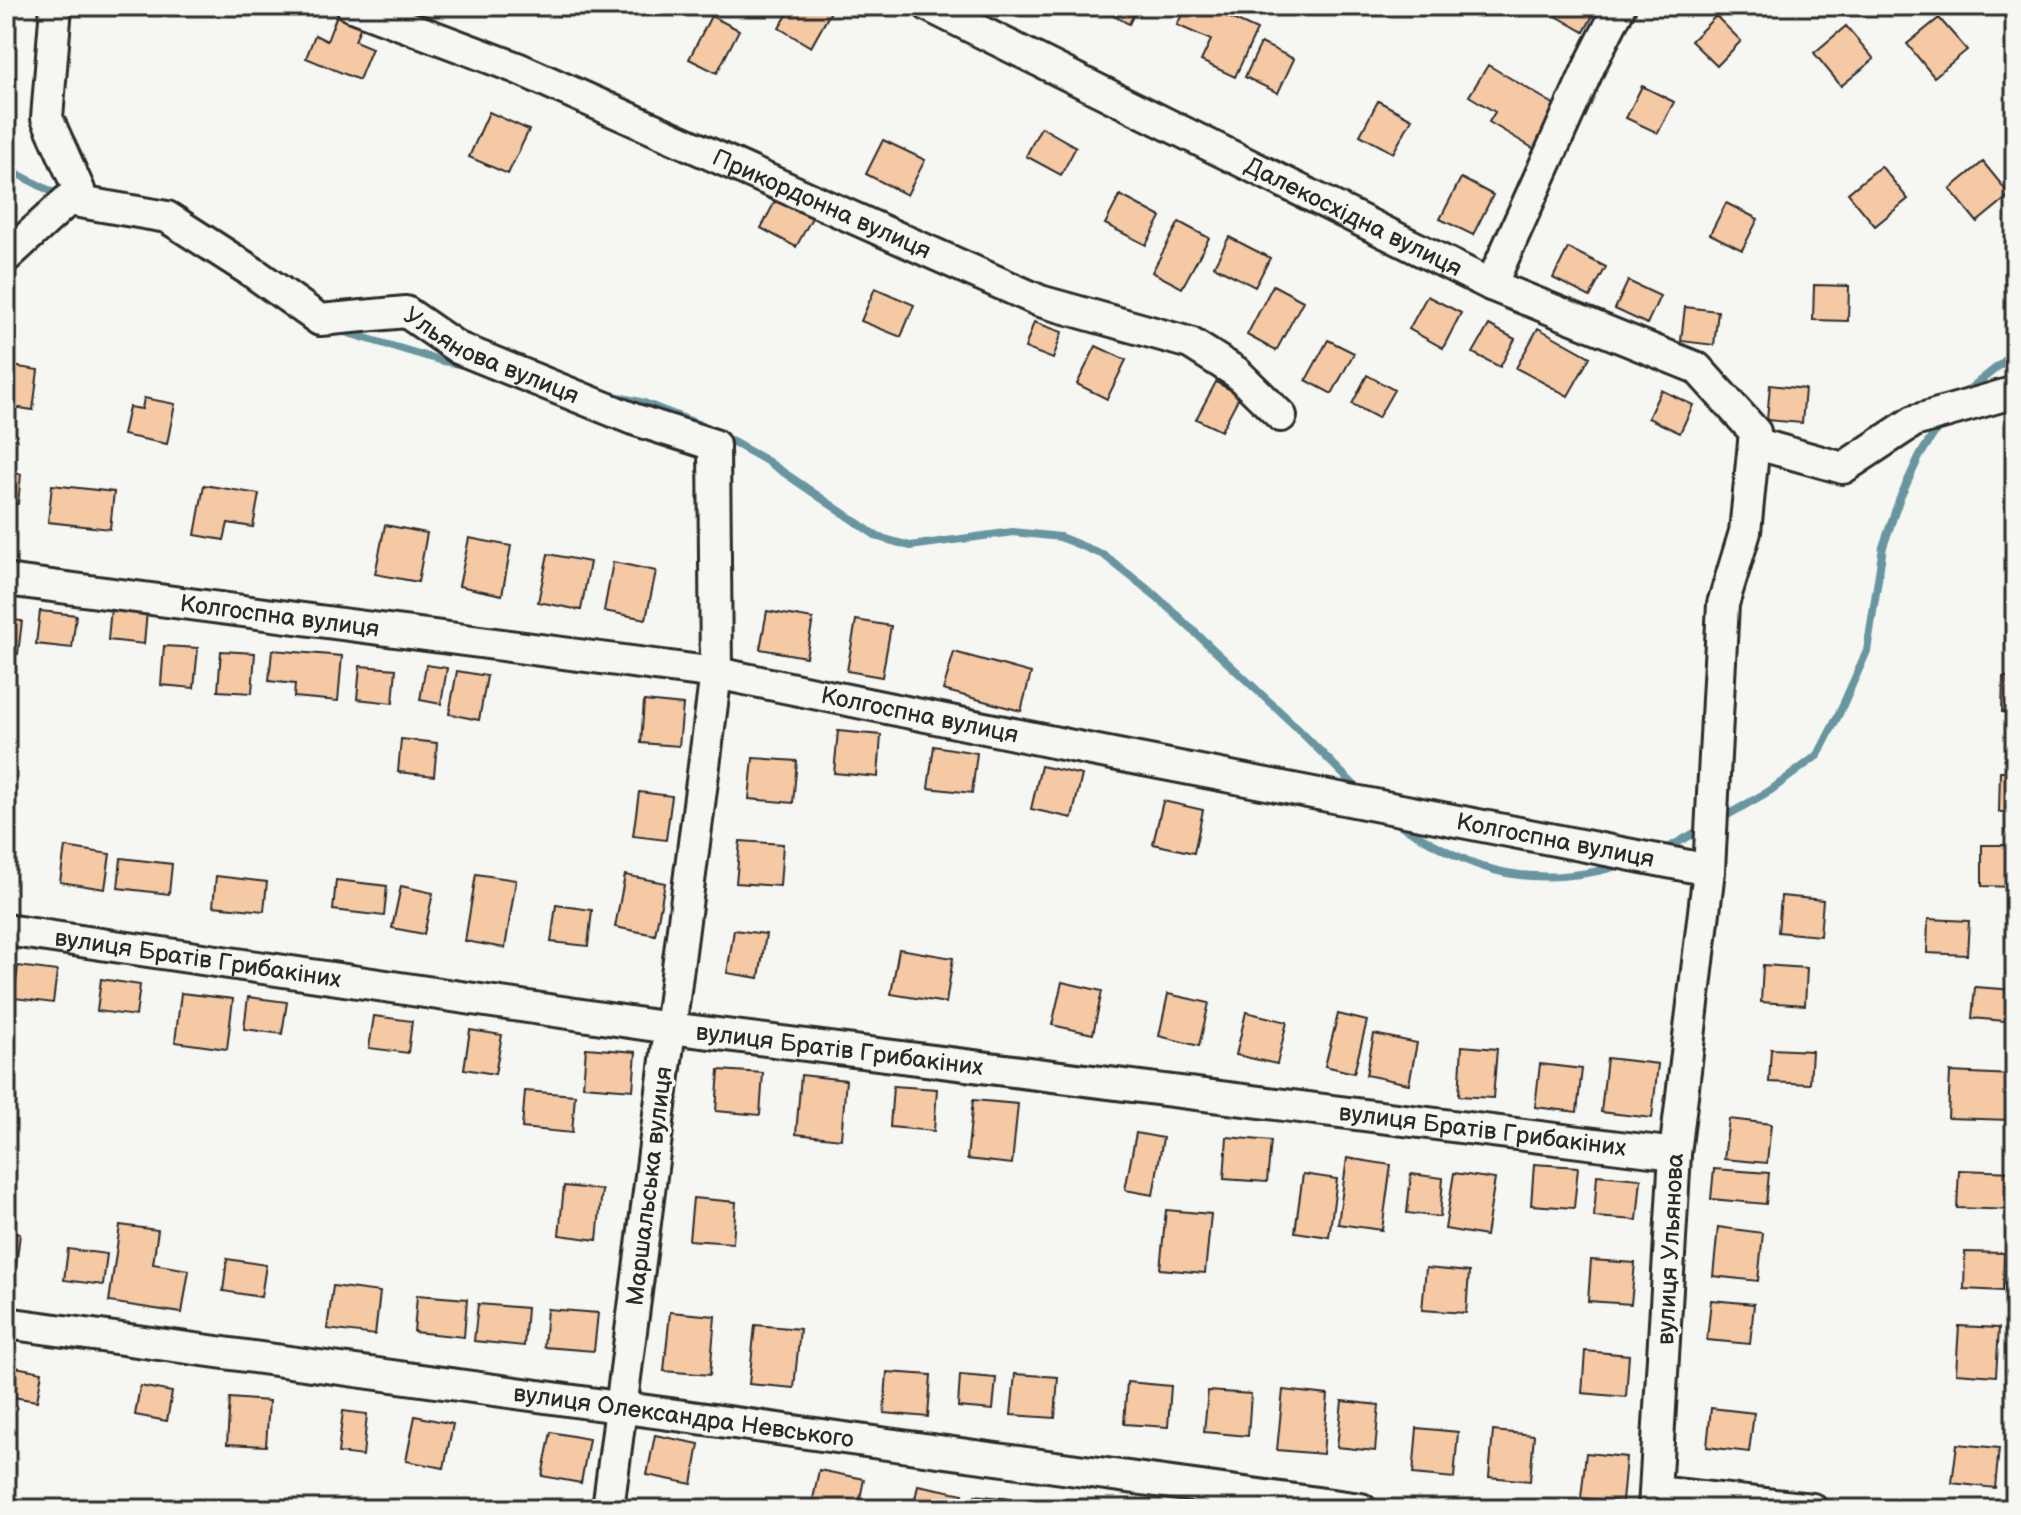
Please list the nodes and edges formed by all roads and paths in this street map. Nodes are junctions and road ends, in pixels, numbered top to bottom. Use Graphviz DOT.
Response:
graph roads {
  1 [pos="56,6"];
  2 [pos="352,6"];
  3 [pos="929,6"];
  4 [pos="1620,6"];
  5 [pos="68,200"];
  6 [pos="6,257"];
  7 [pos="1491,285"];
  8 [pos="2015,392"];
  9 [pos="1281,416"];
  10 [pos="1754,443"];
  11 [pos="6,580"];
  12 [pos="716,673"];
  13 [pos="1709,870"];
  14 [pos="6,930"];
  15 [pos="670,1028"];
  16 [pos="1675,1154"];
  17 [pos="6,1323"];
  18 [pos="621,1407"];
  19 [pos="1655,1500"];
  20 [pos="608,1509"];
  21 [pos="1361,1509"];
  22 [pos="1812,1509"];
  1 -- 5 [label="street"];
  2 -- 9 [label="street, Прикордонна вулиця"];
  3 -- 7 [label="street, Далекосхідна вулиця"];
  4 -- 7 [label="street"];
  5 -- 6 [label="street"];
  5 -- 12 [label="street, Ульянова вулиця"];
  7 -- 10 [label="street, Далекосхідна вулиця"];
  8 -- 10 [label="street"];
  10 -- 13 [label="street"];
  11 -- 12 [label="street, Колгоспна вулиця"];
  12 -- 13 [label="street, Колгоспна вулиця"];
  12 -- 15 [label="street, Маршальська вулиця"];
  13 -- 16 [label="street, вулиця Ульянова"];
  14 -- 15 [label="street, вулиця Братів Грибакіних"];
  15 -- 16 [label="street, вулиця Братів Грибакіних"];
  15 -- 18 [label="street, Маршальська вулиця"];
  16 -- 19 [label="street, вулиця Ульянова"];
  17 -- 18 [label="street, вулиця Олександра Невського"];
  18 -- 20 [label="street, Маршальська вулиця"];
  18 -- 21 [label="street, вулиця Олександра Невського"];
  19 -- 22 [label="street"];
}
